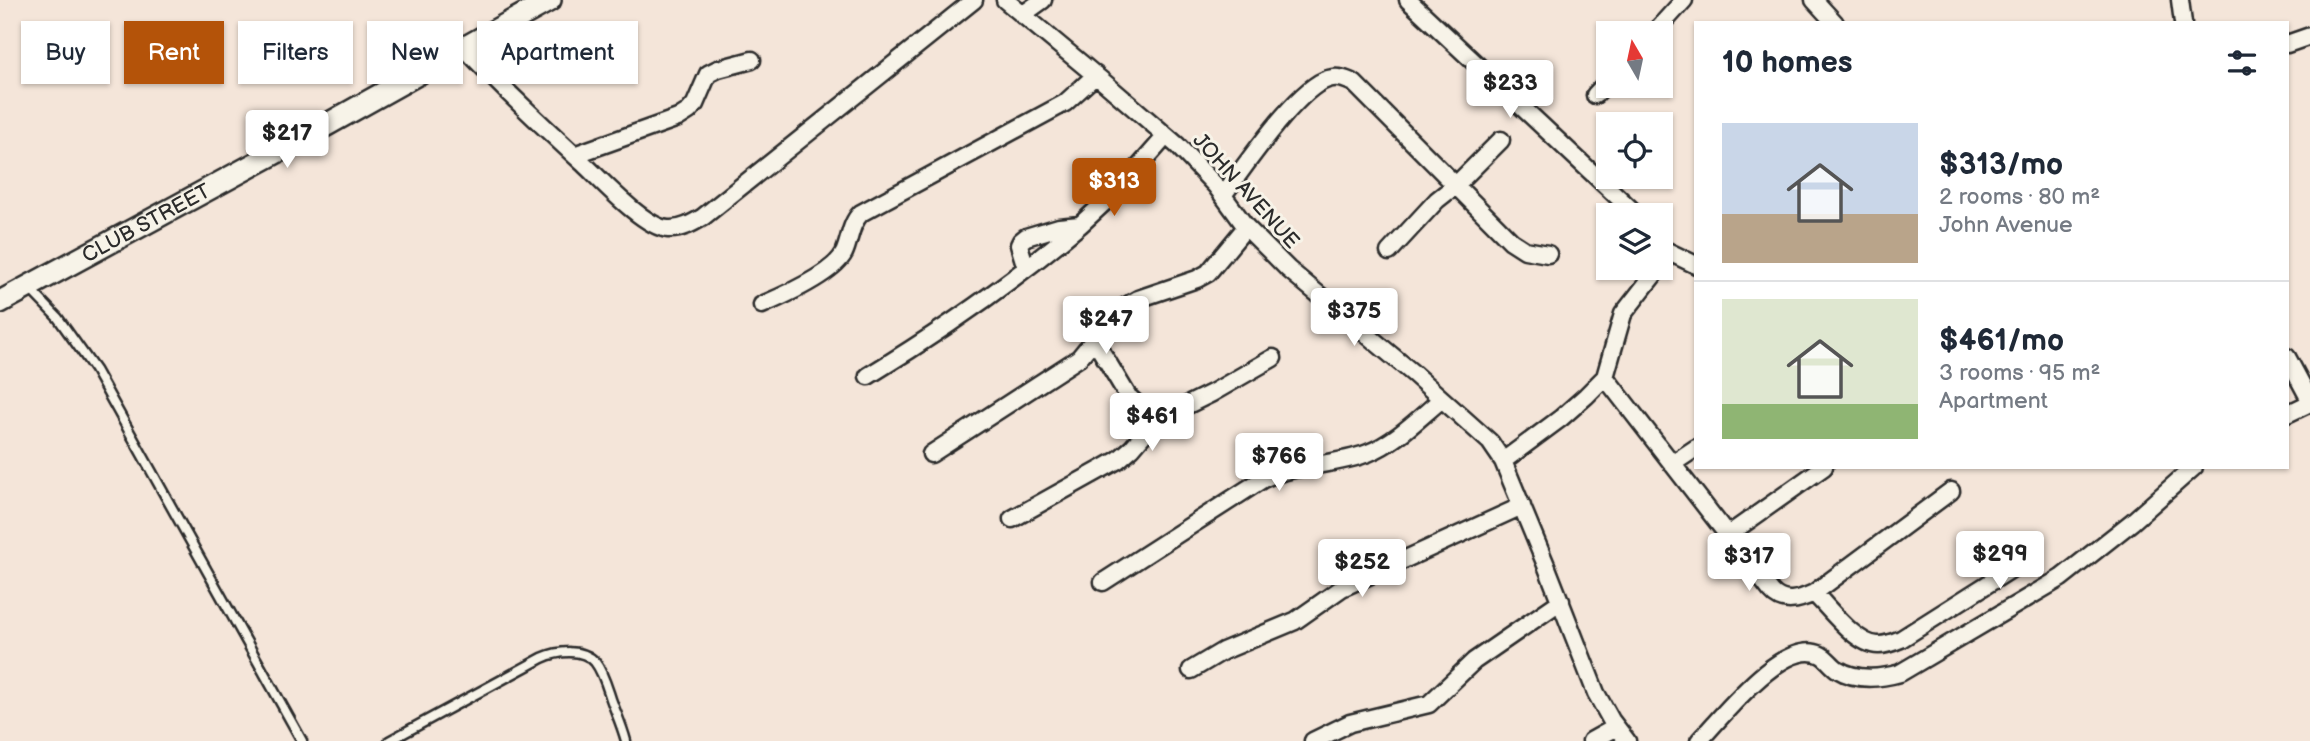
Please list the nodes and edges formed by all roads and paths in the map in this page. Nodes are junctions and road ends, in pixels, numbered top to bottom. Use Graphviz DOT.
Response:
graph roads {
  1 [pos="550,0"];
  2 [pos="974,0"];
  3 [pos="1005,0"];
  4 [pos="1043,0"];
  5 [pos="1408,0"];
  6 [pos="1684,0"];
  7 [pos="1814,0"];
  8 [pos="2180,0"];
  9 [pos="1022,15"];
  10 [pos="1665,21"];
  11 [pos="1833,21"];
  12 [pos="2183,21"];
  13 [pos="2310,36"];
  14 [pos="2289,43"];
  15 [pos="464,47"];
  16 [pos="752,60"];
  17 [pos="1096,75"];
  18 [pos="1166,136"];
  19 [pos="1501,140"];
  20 [pos="574,155"];
  21 [pos="1456,185"];
  22 [pos="1223,195"];
  23 [pos="1624,203"];
  24 [pos="1080,225"];
  25 [pos="1246,227"];
  26 [pos="1389,252"];
  27 [pos="1548,254"];
  28 [pos="1673,259"];
  29 [pos="1694,264"];
  30 [pos="1026,268"];
  31 [pos="1645,280"];
  32 [pos="27,287"];
  33 [pos="0,302"];
  34 [pos="762,305"];
  35 [pos="1095,341"];
  36 [pos="1273,358"];
  37 [pos="2289,360"];
  38 [pos="868,376"];
  39 [pos="1605,377"];
  40 [pos="1442,399"];
  41 [pos="2310,401"];
  42 [pos="2289,413"];
  43 [pos="1156,421"];
  44 [pos="1694,449"];
  45 [pos="931,454"];
  46 [pos="1503,461"];
  47 [pos="1672,464"];
  48 [pos="1821,469"];
  49 [pos="2192,469"];
  50 [pos="1951,491"];
  51 [pos="1522,506"];
  52 [pos="1012,519"];
  53 [pos="1728,535"];
  54 [pos="2013,568"];
  55 [pos="1103,582"];
  56 [pos="1814,593"];
  57 [pos="1561,601"];
  58 [pos="1191,670"];
  59 [pos="1616,727"];
  60 [pos="302,741"];
  61 [pos="389,741"];
  62 [pos="626,741"];
  63 [pos="1313,741"];
  64 [pos="1591,741"];
  65 [pos="1627,741"];
  66 [pos="1699,741"];
  1 -- 15 [label="main road, CLUB STREET"];
  2 -- 20 [label="street"];
  3 -- 9 [label="street, JOHN AVENUE"];
  4 -- 9 [label="street"];
  5 -- 23 [label="street"];
  6 -- 10 [label="street"];
  7 -- 11 [label="street"];
  8 -- 12 [label="street"];
  9 -- 17 [label="street, JOHN AVENUE"];
  13 -- 14 [label="street"];
  15 -- 20 [label="street"];
  15 -- 32 [label="main road, CLUB STREET"];
  16 -- 20 [label="street"];
  17 -- 18 [label="street, JOHN AVENUE"];
  17 -- 34 [label="street"];
  18 -- 22 [label="street, JOHN AVENUE"];
  18 -- 24 [label="street"];
  19 -- 21 [label="street"];
  21 -- 22 [label="street"];
  21 -- 26 [label="street"];
  21 -- 27 [label="street"];
  22 -- 25 [label="street, JOHN AVENUE"];
  24 -- 30 [label="street"];
  24 -- 30 [label="street"];
  25 -- 35 [label="street"];
  25 -- 40 [label="street, JOHN AVENUE"];
  28 -- 29 [label="street"];
  30 -- 38 [label="street"];
  31 -- 39 [label="street"];
  32 -- 33 [label="main road, CLUB STREET"];
  32 -- 60 [label="lane"];
  35 -- 43 [label="street"];
  35 -- 45 [label="street"];
  36 -- 43 [label="street"];
  37 -- 41 [label="street"];
  39 -- 46 [label="street"];
  39 -- 47 [label="street"];
  40 -- 46 [label="street, JOHN AVENUE"];
  40 -- 55 [label="street"];
  41 -- 42 [label="street"];
  43 -- 52 [label="street"];
  44 -- 47 [label="street"];
  46 -- 51 [label="street, JOHN AVENUE"];
  47 -- 53 [label="street"];
  48 -- 53 [label="street"];
  49 -- 66 [label="street"];
  50 -- 56 [label="street"];
  51 -- 57 [label="street, JOHN AVENUE"];
  51 -- 58 [label="street"];
  53 -- 56 [label="street"];
  54 -- 56 [label="street"];
  57 -- 59 [label="street, JOHN AVENUE"];
  57 -- 63 [label="street"];
  59 -- 64 [label="street"];
  59 -- 65 [label="street, JOHN AVENUE"];
  61 -- 62 [label="lane"];
}
